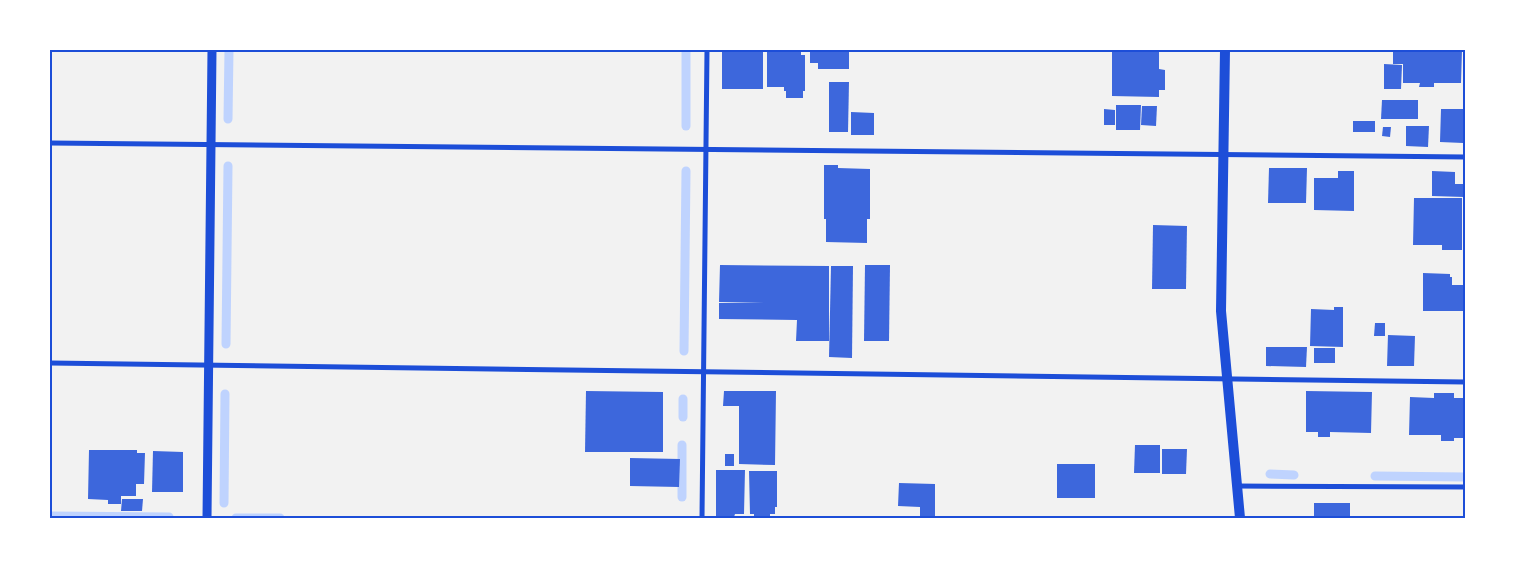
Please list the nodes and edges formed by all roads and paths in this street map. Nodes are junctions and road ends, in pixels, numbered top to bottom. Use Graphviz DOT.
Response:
graph roads {
  1 [pos="212,50"];
  2 [pos="707,50"];
  3 [pos="1225,50"];
  4 [pos="50,143"];
  5 [pos="211,145"];
  6 [pos="706,150"];
  7 [pos="1223,156"];
  8 [pos="1465,157"];
  9 [pos="50,363"];
  10 [pos="209,365"];
  11 [pos="703,372"];
  12 [pos="1227,380"];
  13 [pos="1465,382"];
  14 [pos="1237,486"];
  15 [pos="1465,487"];
  16 [pos="207,518"];
  17 [pos="702,518"];
  18 [pos="1240,518"];
  1 -- 5 [label="street"];
  2 -- 6 [label="street"];
  3 -- 7 [label="main road"];
  4 -- 5 [label="street"];
  5 -- 6 [label="street"];
  5 -- 10 [label="street"];
  6 -- 7 [label="street"];
  6 -- 11 [label="street"];
  7 -- 8 [label="street"];
  7 -- 12 [label="main road"];
  9 -- 10 [label="street"];
  10 -- 11 [label="street"];
  10 -- 16 [label="street"];
  11 -- 12 [label="street"];
  11 -- 17 [label="street"];
  12 -- 13 [label="street"];
  12 -- 14 [label="main road"];
  14 -- 15 [label="street"];
  14 -- 18 [label="main road"];
}
